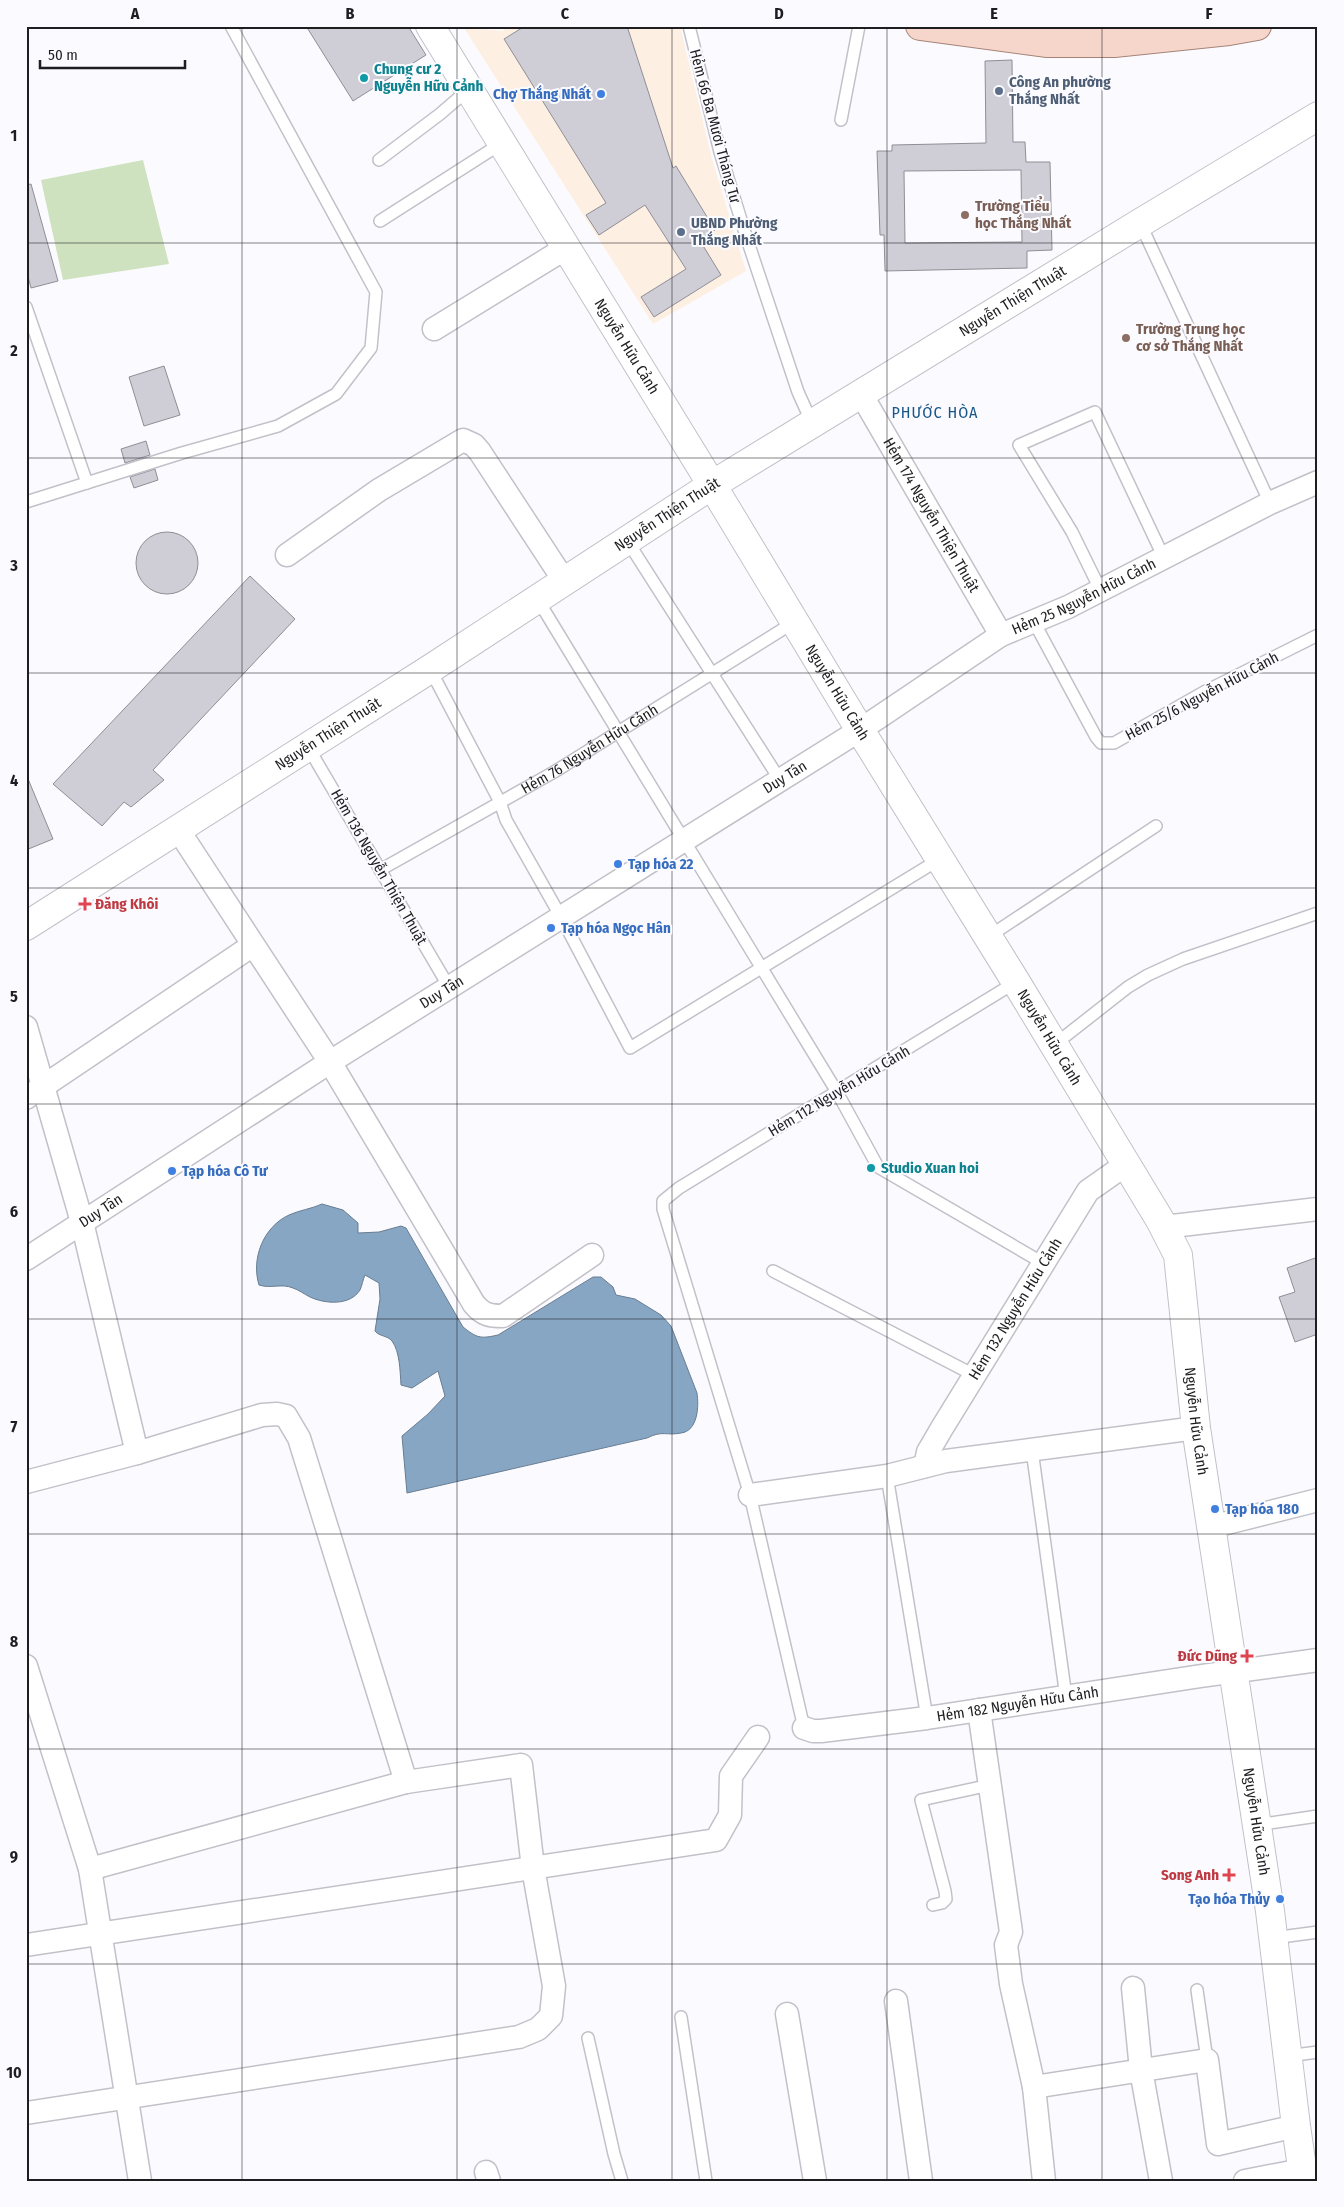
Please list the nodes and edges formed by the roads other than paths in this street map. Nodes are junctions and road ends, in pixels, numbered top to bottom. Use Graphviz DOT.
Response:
graph roads {
  1 [pos="231,26"];
  2 [pos="430,26"];
  3 [pos="688,26"];
  4 [pos="859,26"];
  5 [pos="920,26"];
  6 [pos="1257,26"];
  7 [pos="966,30"];
  8 [pos="468,88"];
  9 [pos="1318,116"];
  10 [pos="841,120"];
  11 [pos="502,143"];
  12 [pos="379,160"];
  13 [pos="380,221"];
  14 [pos="1140,222"];
  15 [pos="566,248"];
  16 [pos="26,307"];
  17 [pos="434,328"];
  18 [pos="30,332"];
  19 [pos="861,394"];
  20 [pos="812,423"];
  21 [pos="1318,482"];
  22 [pos="88,483"];
  23 [pos="712,485"];
  24 [pos="26,502"];
  25 [pos="1270,503"];
  26 [pos="628,542"];
  27 [pos="287,555"];
  28 [pos="1164,558"];
  29 [pos="565,582"];
  30 [pos="1101,591"];
  31 [pos="538,600"];
  32 [pos="796,621"];
  33 [pos="1034,622"];
  34 [pos="1001,635"];
  35 [pos="1318,635"];
  36 [pos="430,669"];
  37 [pos="711,674"];
  38 [pos="860,730"];
  39 [pos="618,732"];
  40 [pos="308,747"];
  41 [pos="780,780"];
  42 [pos="500,802"];
  43 [pos="1156,826"];
  44 [pos="177,828"];
  45 [pos="684,840"];
  46 [pos="940,859"];
  47 [pos="380,870"];
  48 [pos="1318,913"];
  49 [pos="562,917"];
  50 [pos="26,926"];
  51 [pos="988,937"];
  52 [pos="253,945"];
  53 [pos="762,968"];
  54 [pos="1016,982"];
  55 [pos="449,987"];
  56 [pos="26,1027"];
  57 [pos="1054,1045"];
  58 [pos="330,1062"];
  59 [pos="35,1092"];
  60 [pos="837,1092"];
  61 [pos="1125,1165"];
  62 [pos="1318,1209"];
  63 [pos="82,1222"];
  64 [pos="1164,1227"];
  65 [pos="592,1255"];
  66 [pos="26,1258"];
  67 [pos="1043,1263"];
  68 [pos="773,1271"];
  69 [pos="974,1375"];
  70 [pos="1196,1428"];
  71 [pos="1032,1450"];
  72 [pos="137,1453"];
  73 [pos="925,1466"];
  74 [pos="887,1476"];
  75 [pos="26,1482"];
  76 [pos="750,1495"];
  77 [pos="1318,1500"];
  78 [pos="1211,1527"];
  79 [pos="1318,1660"];
  80 [pos="26,1666"];
  81 [pos="1233,1672"];
  82 [pos="1066,1697"];
  83 [pos="979,1710"];
  84 [pos="927,1718"];
  85 [pos="804,1728"];
  86 [pos="758,1737"];
  87 [pos="406,1782"];
  88 [pos="990,1785"];
  89 [pos="1318,1816"];
  90 [pos="1256,1825"];
  91 [pos="533,1868"];
  92 [pos="90,1869"];
  93 [pos="933,1906"];
  94 [pos="1318,1932"];
  95 [pos="100,1934"];
  96 [pos="1273,1938"];
  97 [pos="26,1946"];
  98 [pos="1133,1988"];
  99 [pos="1197,1990"];
  100 [pos="896,2001"];
  101 [pos="787,2014"];
  102 [pos="681,2016"];
  103 [pos="588,2038"];
  104 [pos="1318,2052"];
  105 [pos="1287,2056"];
  106 [pos="1206,2060"];
  107 [pos="1141,2070"];
  108 [pos="1034,2087"];
  109 [pos="126,2097"];
  110 [pos="26,2113"];
  111 [pos="1296,2126"];
  112 [pos="1303,2176"];
  113 [pos="140,2181"];
  114 [pos="622,2181"];
  115 [pos="706,2181"];
  116 [pos="815,2181"];
  117 [pos="921,2181"];
  118 [pos="1044,2181"];
  119 [pos="1161,2181"];
  120 [pos="1245,2181"];
  1 -- 22 [label="lane"];
  2 -- 8 [label="street, Nguyễn Hữu Cảnh"];
  3 -- 20 [label="lane, Hẻm 66 Ba Mươi Tháng Tư"];
  4 -- 10 [label="lane"];
  5 -- 7 [label="main road"];
  6 -- 7 [label="main road"];
  8 -- 11 [label="street, Nguyễn Hữu Cảnh"];
  8 -- 12 [label="lane"];
  9 -- 14 [label="street, Nguyễn Thiện Thuật"];
  11 -- 13 [label="lane"];
  11 -- 15 [label="street, Nguyễn Hữu Cảnh"];
  14 -- 19 [label="street, Nguyễn Thiện Thuật"];
  14 -- 25 [label="lane"];
  15 -- 17 [label="street"];
  15 -- 23 [label="street, Nguyễn Hữu Cảnh"];
  16 -- 18 [label="lane"];
  18 -- 22 [label="lane"];
  19 -- 20 [label="street, Nguyễn Thiện Thuật"];
  19 -- 34 [label="street, Hẻm 174 Nguyễn Thiện Thuật"];
  20 -- 23 [label="street, Nguyễn Thiện Thuật"];
  21 -- 25 [label="street, Hẻm 25 Nguyễn Hữu Cảnh"];
  22 -- 24 [label="lane"];
  23 -- 26 [label="street, Nguyễn Thiện Thuật"];
  23 -- 32 [label="street, Nguyễn Hữu Cảnh"];
  25 -- 28 [label="street, Hẻm 25 Nguyễn Hữu Cảnh"];
  26 -- 29 [label="street, Nguyễn Thiện Thuật"];
  26 -- 37 [label="lane"];
  27 -- 29 [label="street"];
  28 -- 30 [label="street, Hẻm 25 Nguyễn Hữu Cảnh"];
  28 -- 30 [label="lane"];
  29 -- 31 [label="street, Nguyễn Thiện Thuật"];
  30 -- 33 [label="street, Hẻm 25 Nguyễn Hữu Cảnh"];
  31 -- 36 [label="street, Nguyễn Thiện Thuật"];
  31 -- 39 [label="lane"];
  32 -- 37 [label="lane, Hẻm 76 Nguyễn Hữu Cảnh"];
  32 -- 38 [label="street, Nguyễn Hữu Cảnh"];
  33 -- 34 [label="street, Hẻm 25 Nguyễn Hữu Cảnh"];
  33 -- 35 [label="lane, Hẻm 25/6 Nguyễn Hữu Cảnh"];
  34 -- 38 [label="street, Hẻm 25 Nguyễn Hữu Cảnh"];
  36 -- 40 [label="street, Nguyễn Thiện Thuật"];
  36 -- 42 [label="lane"];
  37 -- 39 [label="lane, Hẻm 76 Nguyễn Hữu Cảnh"];
  37 -- 41 [label="lane"];
  38 -- 41 [label="street, Duy Tân"];
  38 -- 46 [label="street, Nguyễn Hữu Cảnh"];
  39 -- 42 [label="lane, Hẻm 76 Nguyễn Hữu Cảnh"];
  39 -- 45 [label="lane"];
  40 -- 44 [label="street, Nguyễn Thiện Thuật"];
  40 -- 47 [label="lane, Hẻm 136 Nguyễn Thiện Thuật"];
  41 -- 45 [label="street, Duy Tân"];
  42 -- 47 [label="lane, Hẻm 76 Nguyễn Hữu Cảnh"];
  42 -- 49 [label="lane"];
  43 -- 51 [label="lane"];
  44 -- 50 [label="street, Nguyễn Thiện Thuật"];
  44 -- 52 [label="street"];
  45 -- 49 [label="street, Duy Tân"];
  45 -- 53 [label="lane"];
  46 -- 51 [label="street, Nguyễn Hữu Cảnh"];
  46 -- 53 [label="lane"];
  47 -- 55 [label="lane, Hẻm 136 Nguyễn Thiện Thuật"];
  48 -- 57 [label="lane"];
  49 -- 53 [label="lane"];
  49 -- 55 [label="street, Duy Tân"];
  51 -- 54 [label="street, Nguyễn Hữu Cảnh"];
  52 -- 58 [label="street"];
  52 -- 59 [label="street"];
  53 -- 60 [label="lane"];
  54 -- 57 [label="street, Nguyễn Hữu Cảnh"];
  54 -- 60 [label="lane, Hẻm 112 Nguyễn Hữu Cảnh"];
  55 -- 58 [label="street, Duy Tân"];
  56 -- 59 [label="street"];
  57 -- 61 [label="street, Nguyễn Hữu Cảnh"];
  58 -- 63 [label="street, Duy Tân"];
  58 -- 65 [label="street"];
  59 -- 63 [label="street"];
  60 -- 67 [label="lane"];
  60 -- 76 [label="lane, Hẻm 112 Nguyễn Hữu Cảnh"];
  61 -- 64 [label="street, Nguyễn Hữu Cảnh"];
  61 -- 67 [label="street, Hẻm 132 Nguyễn Hữu Cảnh"];
  62 -- 64 [label="street"];
  63 -- 66 [label="street, Duy Tân"];
  63 -- 72 [label="street"];
  64 -- 70 [label="street, Nguyễn Hữu Cảnh"];
  67 -- 69 [label="street, Hẻm 132 Nguyễn Hữu Cảnh"];
  68 -- 69 [label="lane"];
  69 -- 73 [label="street, Hẻm 132 Nguyễn Hữu Cảnh"];
  70 -- 71 [label="street"];
  70 -- 78 [label="street, Nguyễn Hữu Cảnh"];
  71 -- 73 [label="street"];
  71 -- 82 [label="lane"];
  72 -- 75 [label="street"];
  72 -- 87 [label="street"];
  73 -- 74 [label="street"];
  74 -- 76 [label="street"];
  74 -- 84 [label="lane"];
  76 -- 85 [label="lane"];
  77 -- 78 [label="street"];
  78 -- 81 [label="street, Nguyễn Hữu Cảnh"];
  79 -- 81 [label="street, Hẻm 182 Nguyễn Hữu Cảnh"];
  80 -- 92 [label="street"];
  81 -- 82 [label="street, Hẻm 182 Nguyễn Hữu Cảnh"];
  81 -- 90 [label="street, Nguyễn Hữu Cảnh"];
  82 -- 83 [label="street, Hẻm 182 Nguyễn Hữu Cảnh"];
  83 -- 84 [label="street, Hẻm 182 Nguyễn Hữu Cảnh"];
  83 -- 88 [label="street"];
  84 -- 85 [label="street, Hẻm 182 Nguyễn Hữu Cảnh"];
  86 -- 91 [label="street"];
  87 -- 91 [label="street"];
  87 -- 92 [label="street"];
  88 -- 93 [label="lane"];
  88 -- 108 [label="street"];
  89 -- 90 [label="lane"];
  90 -- 96 [label="street, Nguyễn Hữu Cảnh"];
  91 -- 95 [label="street"];
  91 -- 109 [label="street"];
  92 -- 95 [label="street"];
  94 -- 96 [label="lane"];
  95 -- 97 [label="street"];
  95 -- 109 [label="street"];
  96 -- 105 [label="street, Nguyễn Hữu Cảnh"];
  98 -- 107 [label="street"];
  99 -- 106 [label="lane"];
  100 -- 117 [label="street"];
  101 -- 116 [label="street"];
  102 -- 115 [label="lane"];
  103 -- 114 [label="lane"];
  104 -- 105 [label="lane"];
  105 -- 111 [label="street, Nguyễn Hữu Cảnh"];
  106 -- 107 [label="street"];
  106 -- 111 [label="street"];
  107 -- 108 [label="street"];
  107 -- 119 [label="street"];
  108 -- 118 [label="street"];
  109 -- 110 [label="street"];
  109 -- 113 [label="street"];
  111 -- 112 [label="street, Nguyễn Hữu Cảnh"];
  112 -- 120 [label="street"];
}
